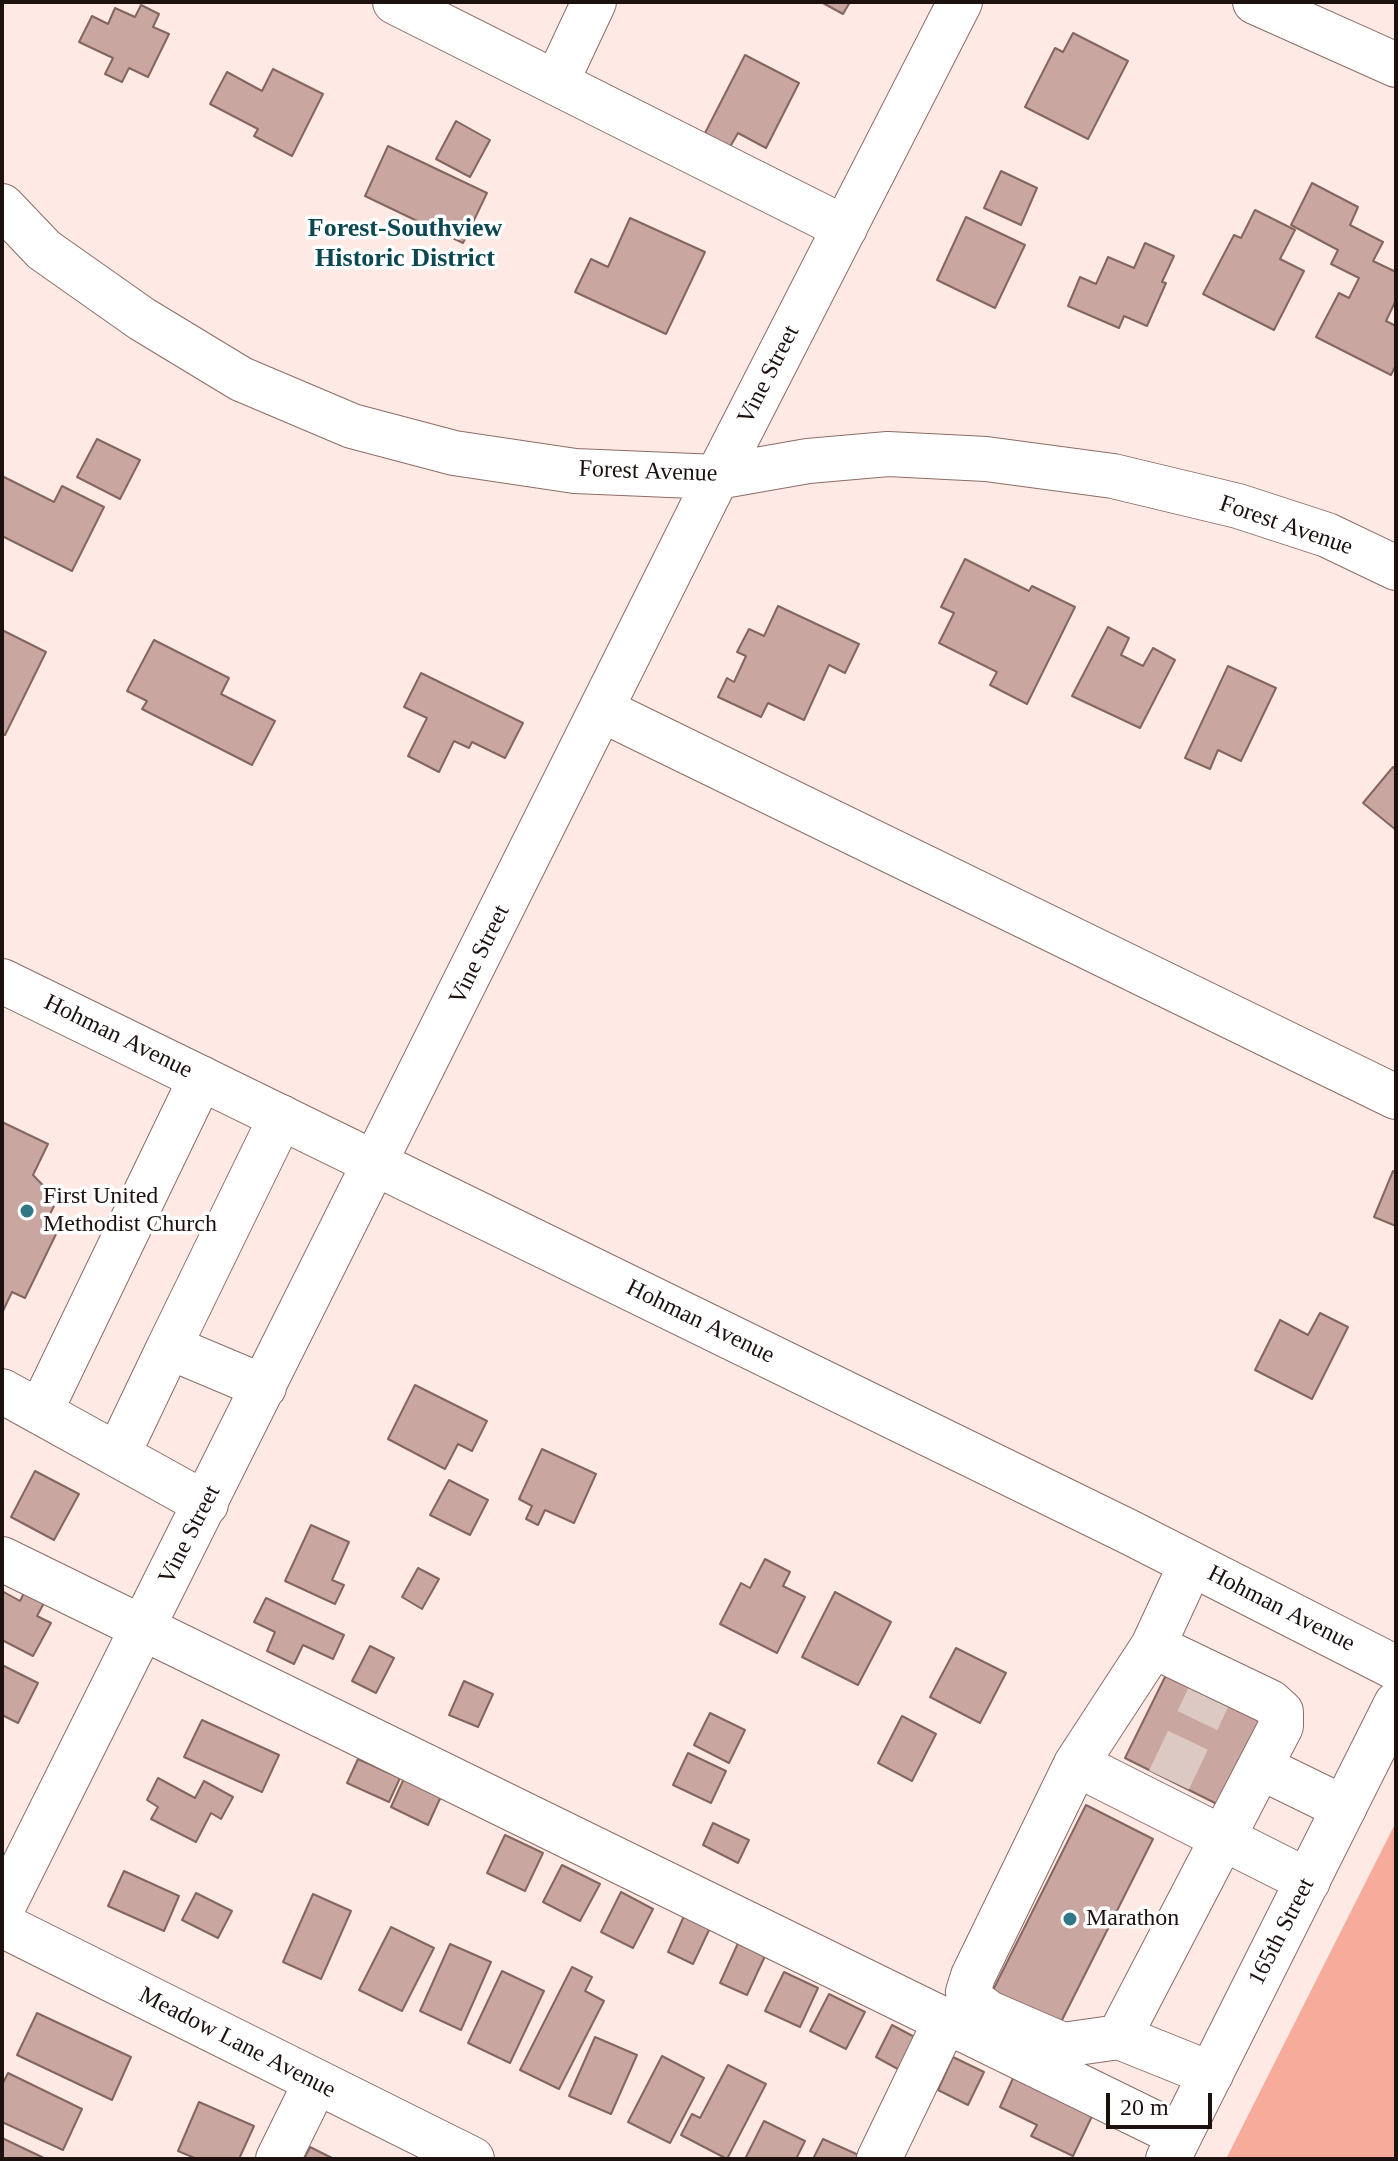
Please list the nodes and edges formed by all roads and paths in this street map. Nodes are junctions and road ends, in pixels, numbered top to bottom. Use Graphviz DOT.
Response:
graph roads {
  1 [pos="395,2"];
  2 [pos="594,2"];
  3 [pos="960,2"];
  4 [pos="1255,2"];
  5 [pos="1396,65"];
  6 [pos="556,83"];
  7 [pos="2,206"];
  8 [pos="845,228"];
  9 [pos="717,477"];
  10 [pos="1396,568"];
  11 [pos="602,710"];
  12 [pos="2,981"];
  13 [pos="201,1078"];
  14 [pos="1396,1097"];
  15 [pos="281,1117"];
  16 [pos="376,1164"];
  17 [pos="169,1347"];
  18 [pos="264,1387"];
  19 [pos="2,1391"];
  20 [pos="40,1412"];
  21 [pos="118,1454"];
  22 [pos="206,1504"];
  23 [pos="2,1559"];
  24 [pos="1191,1564"];
  25 [pos="143,1627"];
  26 [pos="1153,1646"];
  27 [pos="1396,1668"];
  28 [pos="1396,1704"];
  29 [pos="1076,1764"];
  30 [pos="1260,1767"];
  31 [pos="1344,1808"];
  32 [pos="1222,1839"];
  33 [pos="1308,1881"];
  34 [pos="2,1909"];
  35 [pos="2,1925"];
  36 [pos="946,2020"];
  37 [pos="1119,2037"];
  38 [pos="1211,2074"];
  39 [pos="316,2082"];
  40 [pos="1174,2147"];
  41 [pos="278,2159"];
  42 [pos="472,2159"];
  43 [pos="879,2159"];
  1 -- 6 [label="street"];
  2 -- 6 [label="street"];
  3 -- 8 [label="street, Vine Street"];
  4 -- 5 [label="street"];
  6 -- 8 [label="street"];
  7 -- 9 [label="street, Forest Avenue"];
  8 -- 9 [label="street, Vine Street"];
  9 -- 10 [label="street, Forest Avenue"];
  9 -- 11 [label="street, Vine Street"];
  11 -- 14 [label="street"];
  11 -- 16 [label="street, Vine Street"];
  12 -- 13 [label="street, Hohman Avenue"];
  13 -- 15 [label="street, Hohman Avenue"];
  13 -- 20 [label="street"];
  15 -- 16 [label="street, Hohman Avenue"];
  15 -- 17 [label="street"];
  16 -- 18 [label="street, Vine Street"];
  16 -- 24 [label="street, Hohman Avenue"];
  17 -- 18 [label="street"];
  17 -- 21 [label="street"];
  18 -- 22 [label="street, Vine Street"];
  19 -- 20 [label="street"];
  20 -- 21 [label="street"];
  21 -- 22 [label="street"];
  22 -- 25 [label="street, Vine Street"];
  23 -- 25 [label="street"];
  24 -- 26 [label="street"];
  24 -- 27 [label="street, Hohman Avenue"];
  25 -- 34 [label="street, Vine Street"];
  25 -- 36 [label="street"];
  26 -- 29 [label="street"];
  26 -- 30 [label="street"];
  28 -- 31 [label="street, 165th Street"];
  29 -- 32 [label="street"];
  29 -- 37 [label="street"];
  30 -- 31 [label="street"];
  30 -- 32 [label="street"];
  31 -- 33 [label="street, 165th Street"];
  32 -- 33 [label="street"];
  32 -- 37 [label="street"];
  33 -- 38 [label="street, 165th Street"];
  35 -- 39 [label="street, Meadow Lane Avenue"];
  36 -- 40 [label="street"];
  36 -- 43 [label="street"];
  37 -- 38 [label="street"];
  38 -- 40 [label="street, 165th Street"];
  39 -- 41 [label="street"];
  39 -- 42 [label="street, Meadow Lane Avenue"];
}
